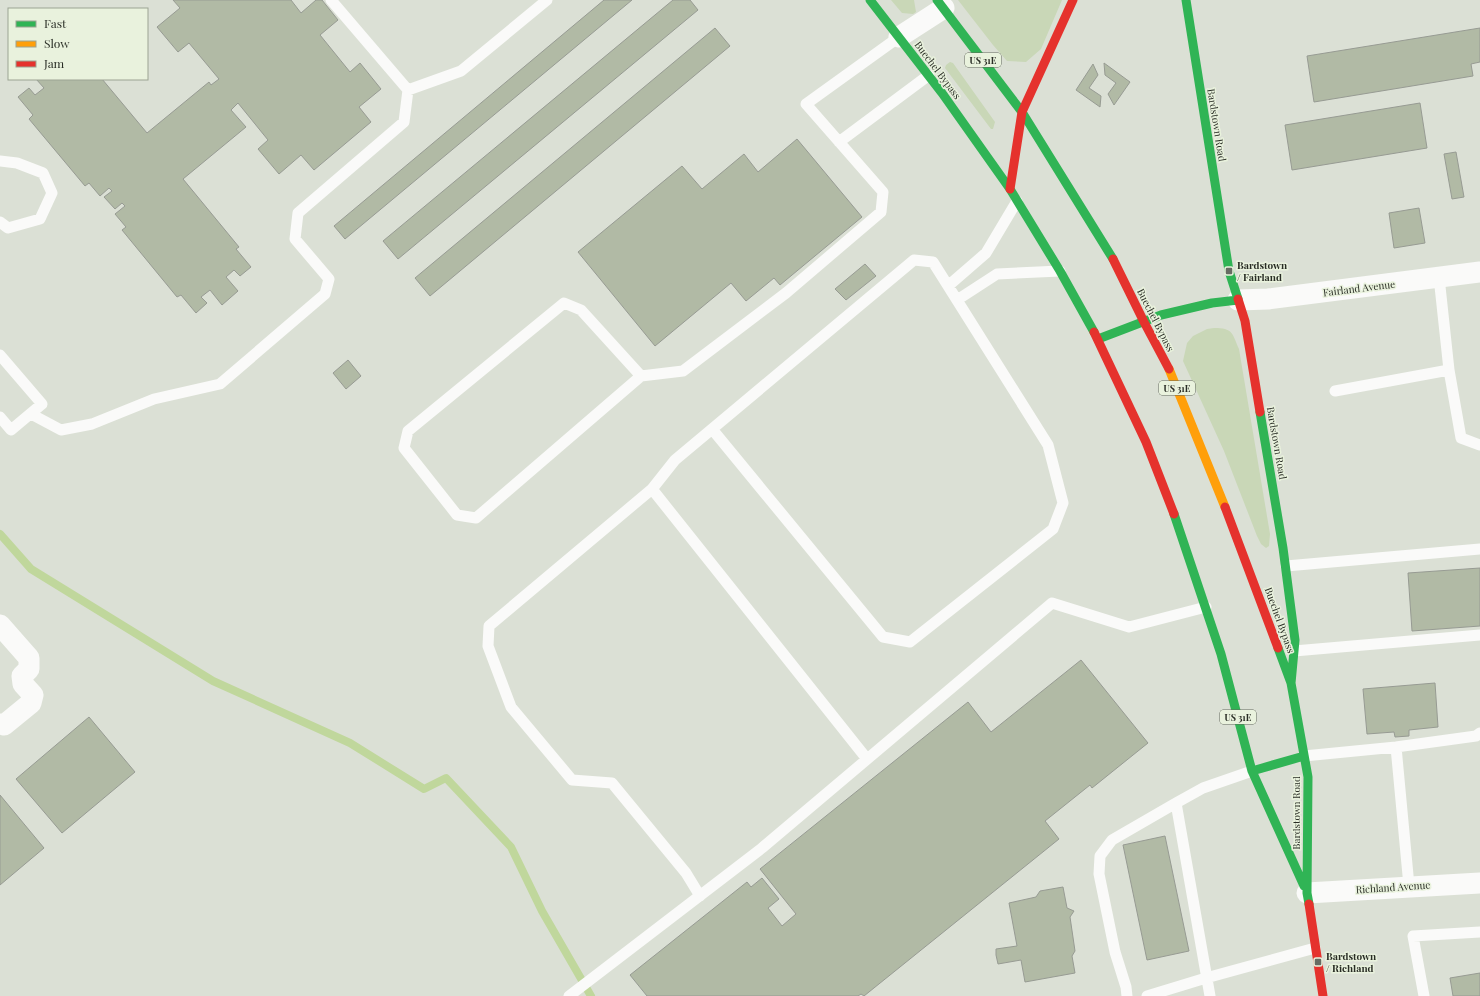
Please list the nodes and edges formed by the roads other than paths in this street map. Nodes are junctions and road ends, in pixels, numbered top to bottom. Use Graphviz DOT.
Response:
graph roads {
  1 [pos="331,0"];
  2 [pos="547,0"];
  3 [pos="870,0"];
  4 [pos="1073,0"];
  5 [pos="1186,0"];
  6 [pos="940,4"];
  7 [pos="899,37"];
  8 [pos="929,75"];
  9 [pos="408,90"];
  10 [pos="1022,112"];
  11 [pos="839,142"];
  12 [pos="0,161"];
  13 [pos="1010,189"];
  14 [pos="1018,201"];
  15 [pos="0,222"];
  16 [pos="1060,271"];
  17 [pos="1480,272"];
  18 [pos="1439,277"];
  19 [pos="948,286"];
  20 [pos="957,300"];
  21 [pos="1238,300"];
  22 [pos="1144,322"];
  23 [pos="1098,339"];
  24 [pos="0,354"];
  25 [pos="1449,370"];
  26 [pos="641,376"];
  27 [pos="1335,391"];
  28 [pos="31,414"];
  29 [pos="0,418"];
  30 [pos="712,430"];
  31 [pos="1480,445"];
  32 [pos="652,489"];
  33 [pos="1480,549"];
  34 [pos="1286,566"];
  35 [pos="1206,608"];
  36 [pos="0,624"];
  37 [pos="1480,635"];
  38 [pos="1294,651"];
  39 [pos="1291,683"];
  40 [pos="0,724"];
  41 [pos="1480,733"];
  42 [pos="1396,747"];
  43 [pos="1304,756"];
  44 [pos="867,759"];
  45 [pos="1252,771"];
  46 [pos="1176,803"];
  47 [pos="1480,883"];
  48 [pos="1409,886"];
  49 [pos="1307,893"];
  50 [pos="700,896"];
  51 [pos="1480,932"];
  52 [pos="1316,948"];
  53 [pos="1206,978"];
  54 [pos="569,996"];
  55 [pos="1127,996"];
  56 [pos="1147,996"];
  57 [pos="1210,996"];
  58 [pos="1323,996"];
  59 [pos="1424,996"];
  1 -- 9 [label="lane"];
  2 -- 9 [label="lane"];
  3 -- 7 [label="main road, Buechel Bypass / US 31E"];
  4 -- 10 [label="main road"];
  5 -- 21 [label="main road, Bardstown Road"];
  6 -- 7 [label="street"];
  6 -- 10 [label="main road, Buechel Bypass / US 31E"];
  7 -- 8 [label="main road, Buechel Bypass / US 31E"];
  7 -- 11 [label="lane"];
  8 -- 11 [label="lane"];
  8 -- 13 [label="main road, Buechel Bypass / US 31E"];
  9 -- 28 [label="lane"];
  10 -- 13 [label="main road"];
  10 -- 22 [label="main road, Buechel Bypass / US 31E"];
  11 -- 26 [label="lane"];
  12 -- 15 [label="lane"];
  13 -- 14 [label="main road, Buechel Bypass / US 31E"];
  14 -- 16 [label="main road, Buechel Bypass / US 31E"];
  14 -- 19 [label="lane"];
  16 -- 20 [label="lane"];
  16 -- 23 [label="main road, Buechel Bypass / US 31E"];
  17 -- 18 [label="street, Fairland Avenue"];
  18 -- 21 [label="street, Fairland Avenue"];
  18 -- 25 [label="lane"];
  19 -- 20 [label="lane"];
  19 -- 30 [label="lane"];
  20 -- 30 [label="lane"];
  21 -- 22 [label="main road"];
  21 -- 34 [label="main road, Bardstown Road"];
  22 -- 23 [label="main road"];
  22 -- 39 [label="main road, Buechel Bypass / US 31E"];
  23 -- 35 [label="main road, Bardstown Road / US 31E"];
  24 -- 28 [label="lane"];
  25 -- 27 [label="lane"];
  25 -- 31 [label="lane"];
  26 -- 26 [label="lane"];
  28 -- 29 [label="lane"];
  30 -- 32 [label="lane"];
  32 -- 44 [label="lane"];
  32 -- 50 [label="lane"];
  33 -- 34 [label="lane"];
  34 -- 38 [label="main road, Bardstown Road"];
  35 -- 44 [label="lane"];
  35 -- 45 [label="main road, Bardstown Road / US 31E"];
  36 -- 40 [label="street"];
  37 -- 38 [label="lane"];
  38 -- 39 [label="main road, Bardstown Road"];
  39 -- 43 [label="main road, Bardstown Road / US 31E"];
  41 -- 42 [label="lane"];
  42 -- 43 [label="lane"];
  42 -- 48 [label="lane"];
  43 -- 45 [label="main road"];
  43 -- 49 [label="main road, Bardstown Road / US 31E"];
  44 -- 50 [label="lane"];
  45 -- 46 [label="lane"];
  45 -- 49 [label="main road, Bardstown Road / US 31E"];
  46 -- 53 [label="lane"];
  46 -- 55 [label="lane"];
  47 -- 48 [label="street, Richland Avenue"];
  48 -- 49 [label="street, Richland Avenue"];
  49 -- 52 [label="main road, Bardstown Road / US 31E"];
  50 -- 54 [label="lane"];
  51 -- 59 [label="lane"];
  52 -- 53 [label="lane"];
  52 -- 58 [label="main road, Bardstown Road / US 31E"];
  53 -- 56 [label="lane"];
  53 -- 57 [label="lane"];
}
